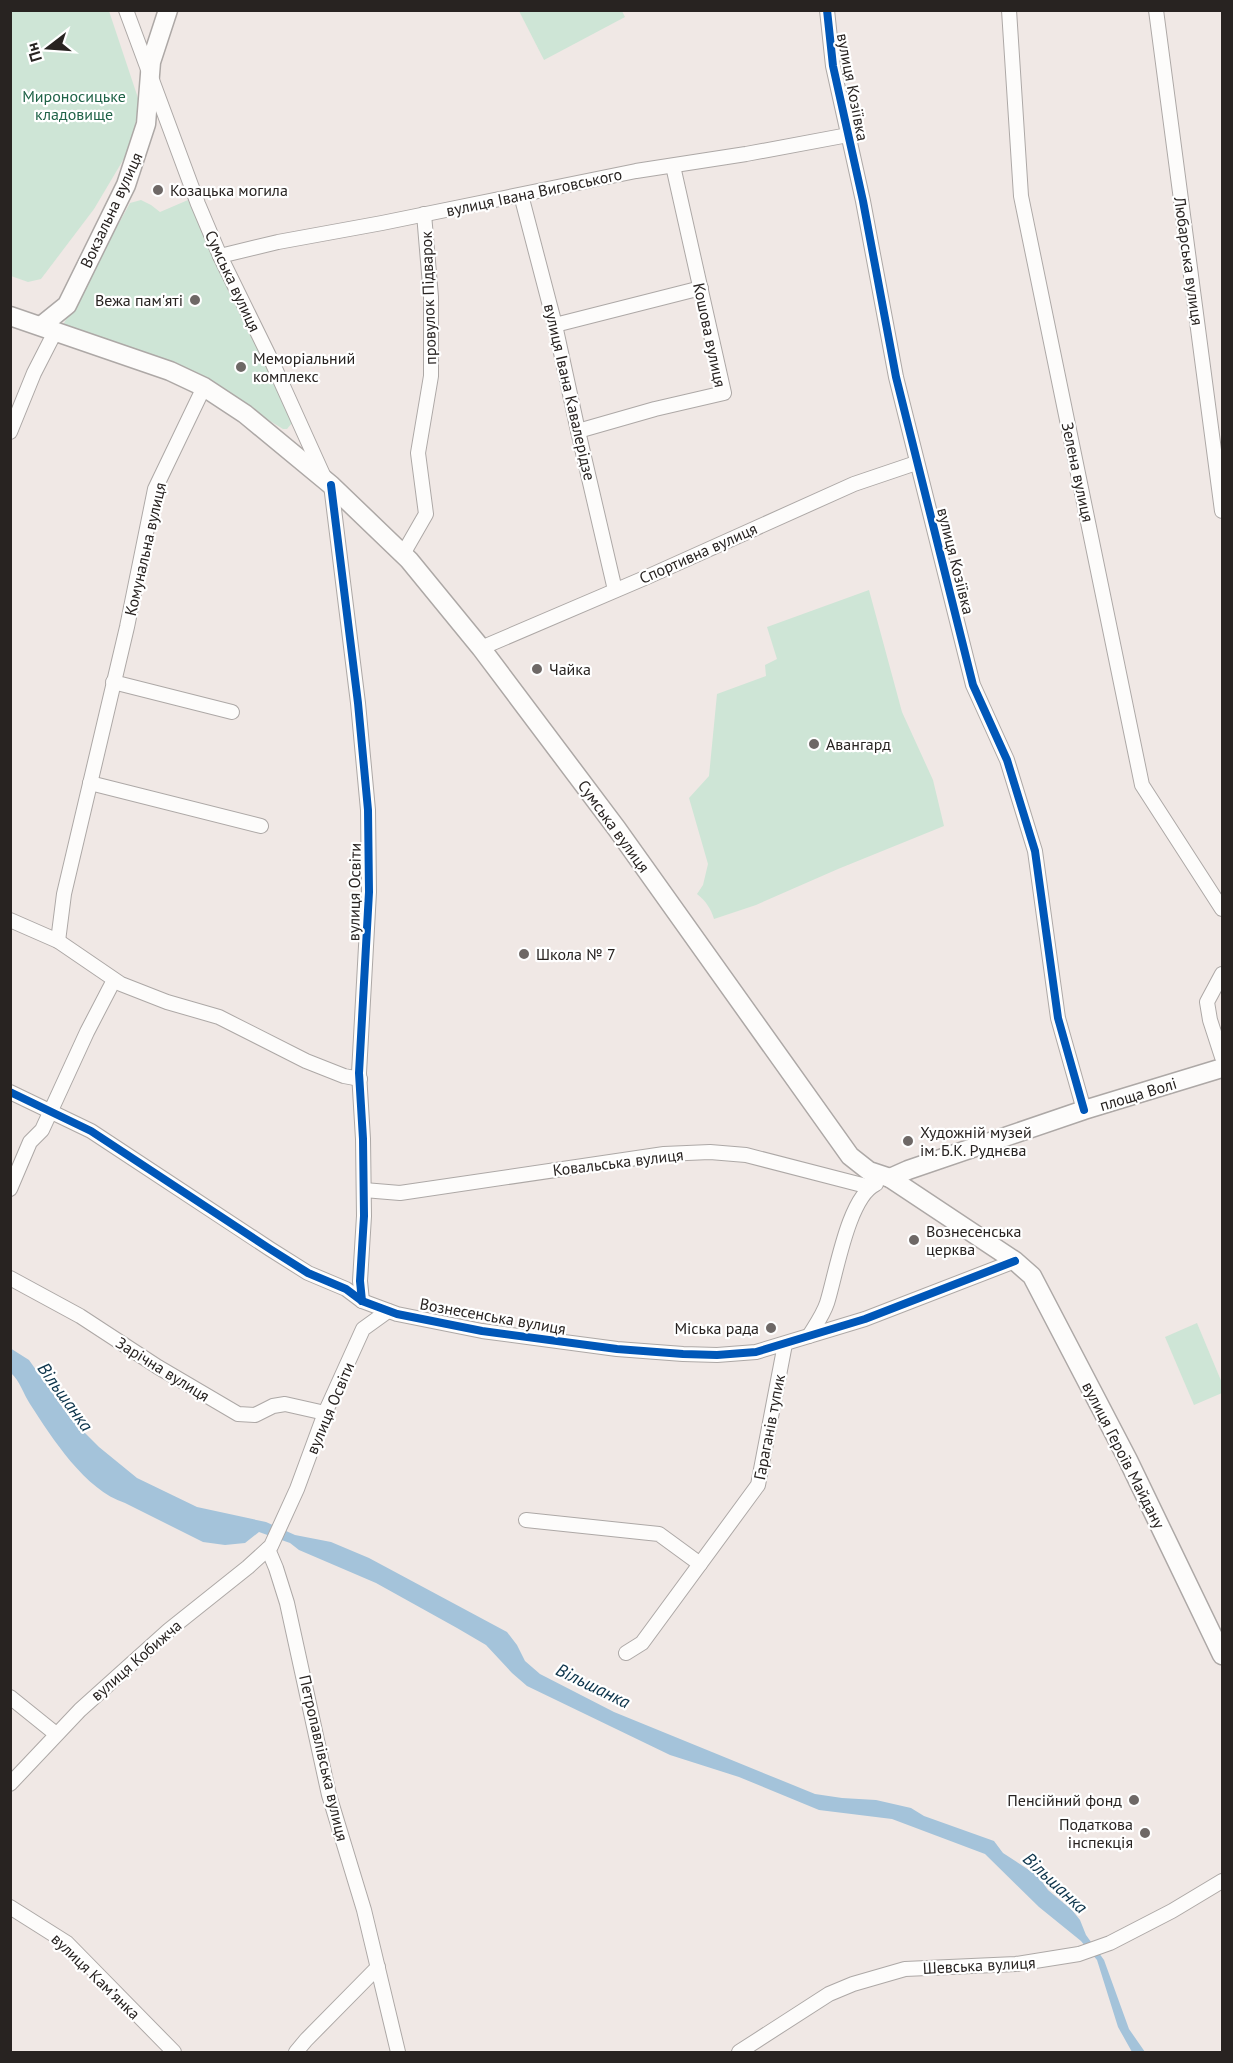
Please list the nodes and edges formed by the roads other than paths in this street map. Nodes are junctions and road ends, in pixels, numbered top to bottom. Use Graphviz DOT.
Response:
graph roads {
  1 [pos="126,10"];
  2 [pos="168,10"];
  3 [pos="827,10"];
  4 [pos="1009,10"];
  5 [pos="1156,10"];
  6 [pos="151,79"];
  7 [pos="848,135"];
  8 [pos="673,165"];
  9 [pos="521,195"];
  10 [pos="424,214"];
  11 [pos="220,256"];
  12 [pos="700,288"];
  13 [pos="10,316"];
  14 [pos="555,325"];
  15 [pos="48,328"];
  16 [pos="204,387"];
  17 [pos="578,431"];
  18 [pos="10,432"];
  19 [pos="916,463"];
  20 [pos="328,482"];
  21 [pos="1222,511"];
  22 [pos="403,554"];
  23 [pos="615,590"];
  24 [pos="481,648"];
  25 [pos="113,682"];
  26 [pos="232,712"];
  27 [pos="90,783"];
  28 [pos="261,826"];
  29 [pos="1222,909"];
  30 [pos="10,920"];
  31 [pos="58,940"];
  32 [pos="1222,974"];
  33 [pos="114,980"];
  34 [pos="1222,1057"];
  35 [pos="1222,1068"];
  36 [pos="360,1080"];
  37 [pos="10,1092"];
  38 [pos="1084,1110"];
  39 [pos="51,1111"];
  40 [pos="890,1178"];
  41 [pos="870,1187"];
  42 [pos="10,1189"];
  43 [pos="364,1190"];
  44 [pos="1015,1261"];
  45 [pos="10,1278"];
  46 [pos="362,1301"];
  47 [pos="388,1311"];
  48 [pos="809,1336"];
  49 [pos="785,1344"];
  50 [pos="326,1413"];
  51 [pos="526,1520"];
  52 [pos="269,1547"];
  53 [pos="700,1564"];
  54 [pos="626,1653"];
  55 [pos="1222,1655"];
  56 [pos="10,1697"];
  57 [pos="56,1734"];
  58 [pos="10,1784"];
  59 [pos="1222,1881"];
  60 [pos="10,1907"];
  61 [pos="378,1967"];
  62 [pos="173,2052"];
  63 [pos="296,2052"];
  64 [pos="398,2052"];
  65 [pos="739,2052"];
  1 -- 6 [label="street, Сумська вулиця"];
  2 -- 6 [label="main road, Вокзальна вулиця"];
  3 -- 7 [label="street, вулиця Козіївка"];
  4 -- 29 [label="street, Зелена вулиця"];
  5 -- 21 [label="street, Любарська вулиця"];
  6 -- 11 [label="street, Сумська вулиця"];
  6 -- 15 [label="main road, Вокзальна вулиця"];
  7 -- 8 [label="street, вулиця Івана Виговського"];
  7 -- 19 [label="street, вулиця Козіївка"];
  8 -- 9 [label="street, вулиця Івана Виговського"];
  8 -- 12 [label="street, Кошова вулиця"];
  9 -- 10 [label="street, вулиця Івана Виговського"];
  9 -- 14 [label="street, вулиця Івана Кавалерідзе"];
  10 -- 11 [label="street, вулиця Івана Виговського"];
  10 -- 22 [label="street, провулок Підварок"];
  11 -- 20 [label="street, Сумська вулиця"];
  12 -- 14 [label="street"];
  12 -- 17 [label="street, Кошова вулиця"];
  13 -- 15 [label="main road, Сумська вулиця"];
  14 -- 17 [label="street, вулиця Івана Кавалерідзе"];
  15 -- 16 [label="main road, Сумська вулиця"];
  15 -- 18 [label="street"];
  16 -- 20 [label="main road, Сумська вулиця"];
  16 -- 25 [label="street, Комунальна вулиця"];
  17 -- 23 [label="street, вулиця Івана Кавалерідзе"];
  19 -- 23 [label="street, Спортивна вулиця"];
  19 -- 38 [label="street, вулиця Козіївка"];
  20 -- 22 [label="main road, Сумська вулиця"];
  20 -- 36 [label="street, вулиця Освіти"];
  22 -- 24 [label="main road, Сумська вулиця"];
  23 -- 24 [label="street, Спортивна вулиця"];
  24 -- 40 [label="main road, Сумська вулиця"];
  25 -- 26 [label="street"];
  25 -- 27 [label="street, Комунальна вулиця"];
  27 -- 28 [label="street"];
  27 -- 31 [label="street, Комунальна вулиця"];
  30 -- 31 [label="street"];
  31 -- 33 [label="street"];
  32 -- 34 [label="street"];
  33 -- 36 [label="street"];
  33 -- 39 [label="street"];
  35 -- 38 [label="main road, площа Волі"];
  36 -- 43 [label="street, вулиця Освіти"];
  37 -- 39 [label="street, Вознесенська вулиця"];
  38 -- 40 [label="main road, площа Волі"];
  39 -- 42 [label="street"];
  39 -- 46 [label="street, Вознесенська вулиця"];
  40 -- 41 [label="street"];
  40 -- 44 [label="main road"];
  41 -- 43 [label="street, Ковальська вулиця"];
  41 -- 48 [label="street"];
  43 -- 46 [label="street, вулиця Освіти"];
  44 -- 48 [label="street, Вознесенська вулиця"];
  44 -- 55 [label="main road, вулиця Героїв Майдану"];
  45 -- 50 [label="street, Зарічна вулиця"];
  46 -- 47 [label="street, Вознесенська вулиця"];
  47 -- 49 [label="street, Вознесенська вулиця"];
  47 -- 50 [label="street, вулиця Освіти"];
  48 -- 49 [label="street, Вознесенська вулиця"];
  49 -- 53 [label="street, Гараганів тупик"];
  50 -- 52 [label="street, вулиця Освіти"];
  51 -- 53 [label="street"];
  52 -- 57 [label="street, вулиця Кобижча"];
  52 -- 61 [label="street, Петропавлівська вулиця"];
  53 -- 54 [label="street, Гараганів тупик"];
  56 -- 57 [label="street"];
  57 -- 58 [label="street, вулиця Кобижча"];
  59 -- 65 [label="street, Шевська вулиця"];
  60 -- 62 [label="street, вулиця Камʼянка"];
  61 -- 63 [label="street"];
  61 -- 64 [label="street, Петропавлівська вулиця"];
}
